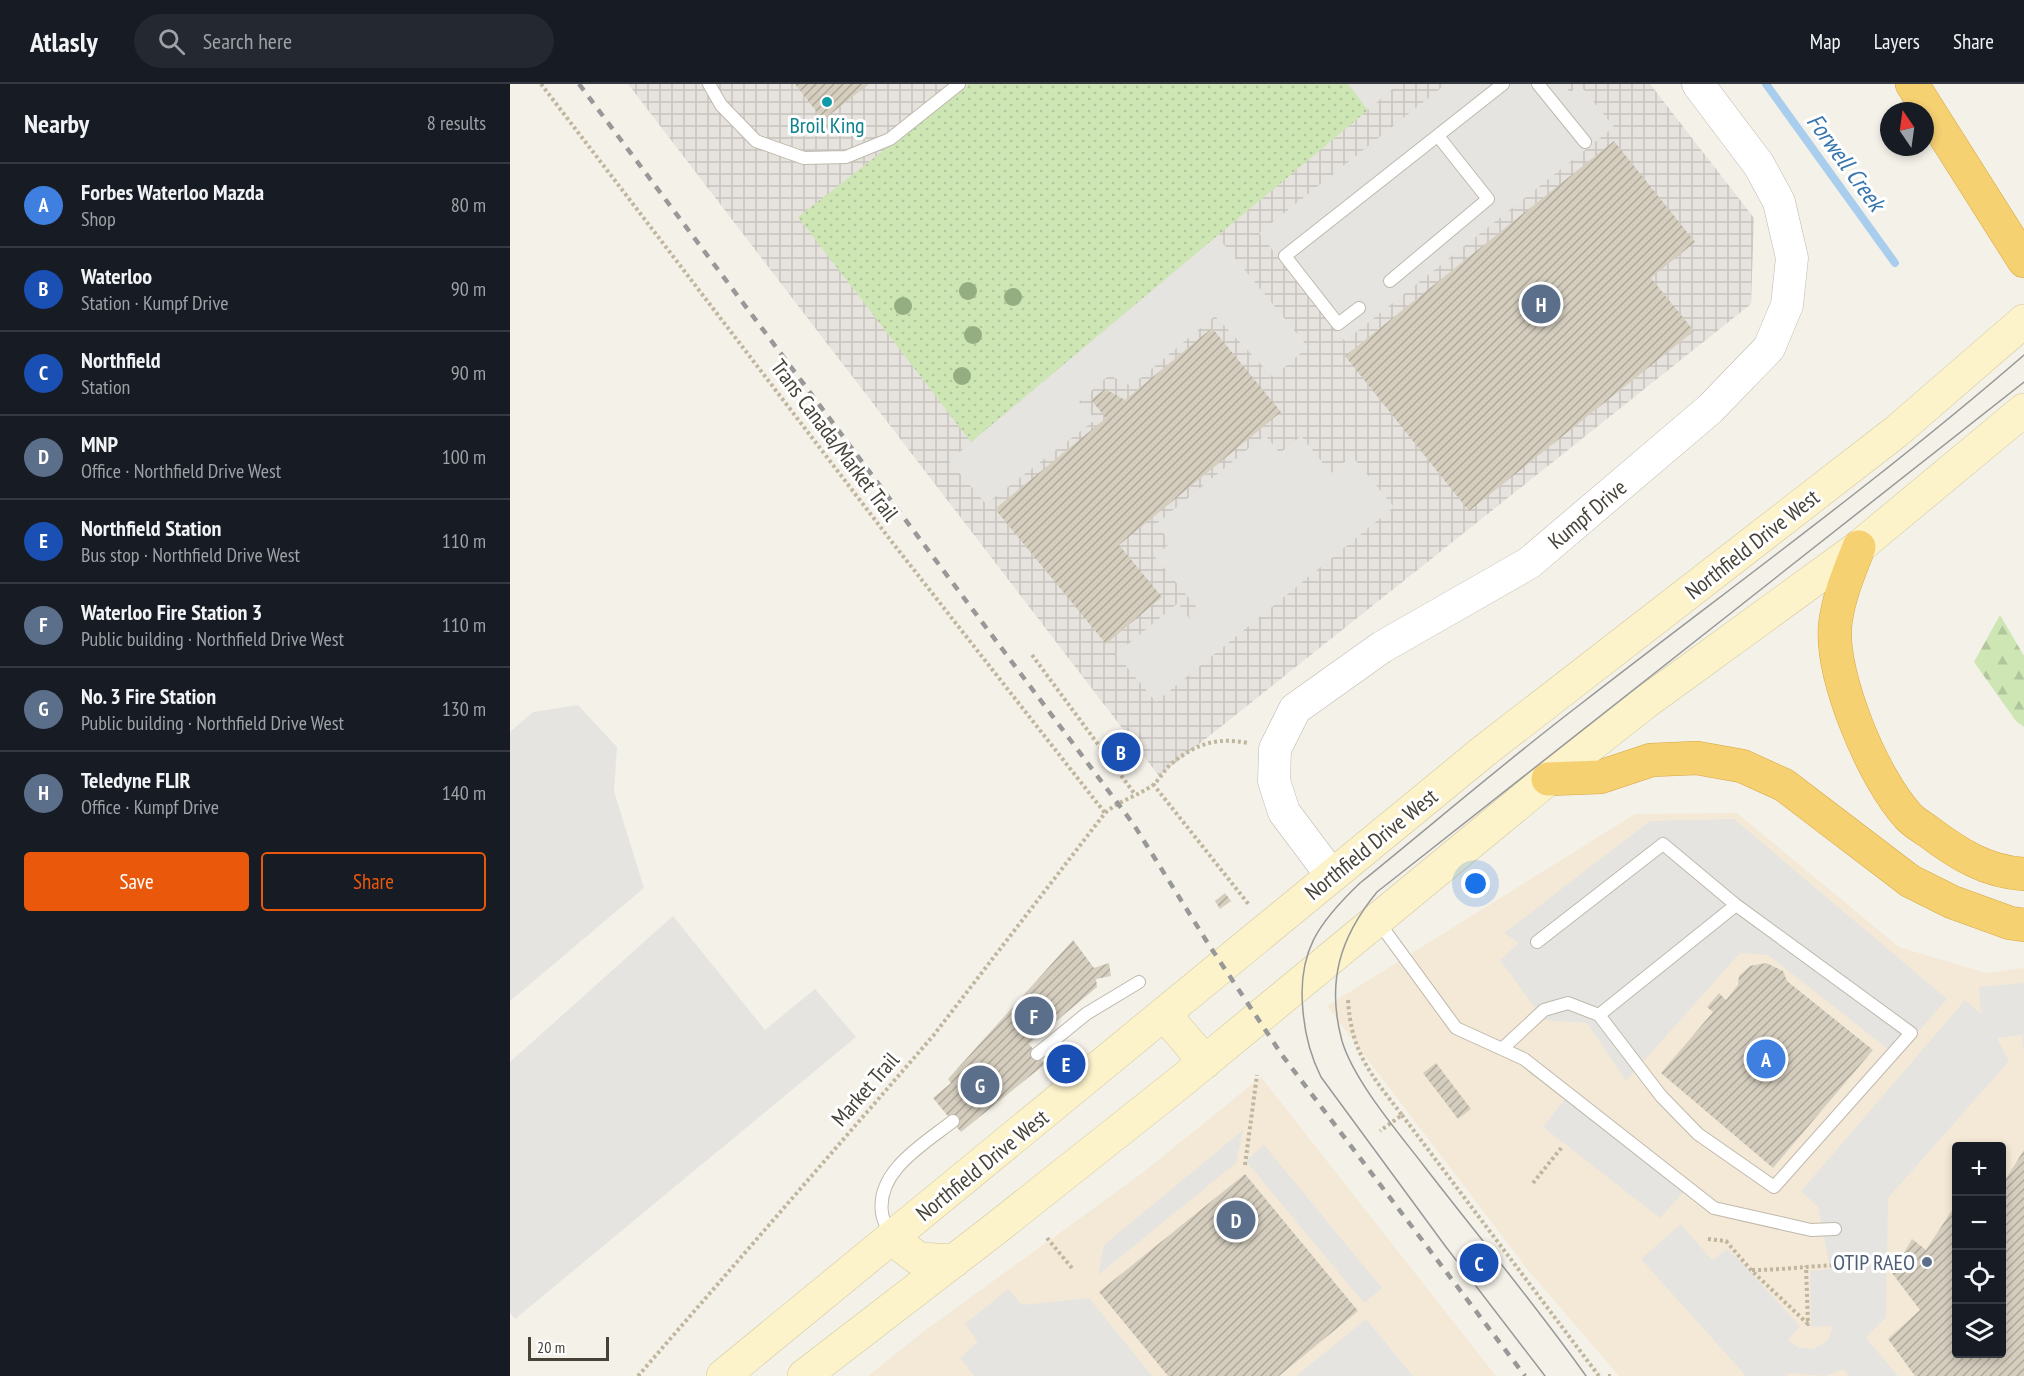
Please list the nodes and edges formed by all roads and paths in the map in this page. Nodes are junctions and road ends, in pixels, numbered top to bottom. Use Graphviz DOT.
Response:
graph roads {
  1 [pos="541,84"];
  2 [pos="709,84"];
  3 [pos="959,84"];
  4 [pos="1503,84"];
  5 [pos="1538,84"];
  6 [pos="1698,84"];
  7 [pos="1913,84"];
  8 [pos="1438,136"];
  9 [pos="1585,142"];
  10 [pos="2024,226"];
  11 [pos="2024,261"];
  12 [pos="1390,281"];
  13 [pos="1359,308"];
  14 [pos="2014,330"];
  15 [pos="2024,410"];
  16 [pos="1859,547"];
  17 [pos="1032,655"];
  18 [pos="1275,749"];
  19 [pos="1548,779"];
  20 [pos="1153,784"];
  21 [pos="1134,793"];
  22 [pos="1105,813"];
  23 [pos="2024,874"];
  24 [pos="1332,876"];
  25 [pos="1736,905"];
  26 [pos="1252,908"];
  27 [pos="1377,920"];
  28 [pos="2024,925"];
  29 [pos="1537,942"];
  30 [pos="1139,982"];
  31 [pos="1348,1000"];
  32 [pos="1165,1015"];
  33 [pos="1599,1015"];
  34 [pos="1502,1049"];
  35 [pos="1037,1053"];
  36 [pos="1204,1062"];
  37 [pos="1257,1074"];
  38 [pos="1402,1115"];
  39 [pos="952,1121"];
  40 [pos="1380,1131"];
  41 [pos="1562,1147"];
  42 [pos="1245,1165"];
  43 [pos="1533,1183"];
  44 [pos="1835,1229"];
  45 [pos="1047,1238"];
  46 [pos="892,1239"];
  47 [pos="1708,1239"];
  48 [pos="954,1261"];
  49 [pos="1839,1265"];
  50 [pos="1806,1266"];
  51 [pos="1071,1268"];
  52 [pos="1751,1270"];
  53 [pos="638,1376"];
  54 [pos="723,1376"];
  55 [pos="804,1376"];
  56 [pos="1599,1376"];
  1 -- 22 [label="path, Trans Canada/Market Trail"];
  2 -- 3 [label="lane"];
  4 -- 8 [label="lane"];
  5 -- 9 [label="lane"];
  6 -- 18 [label="street, Kumpf Drive"];
  7 -- 10 [label="highway"];
  7 -- 11 [label="highway"];
  8 -- 12 [label="lane"];
  8 -- 13 [label="lane"];
  14 -- 24 [label="main road, Northfield Drive West"];
  15 -- 16 [label="main road"];
  16 -- 19 [label="main road"];
  16 -- 23 [label="highway"];
  17 -- 21 [label="path"];
  18 -- 20 [label="path"];
  18 -- 24 [label="street, Kumpf Drive"];
  19 -- 27 [label="main road"];
  19 -- 28 [label="highway"];
  20 -- 21 [label="path, Market Trail"];
  20 -- 26 [label="path"];
  21 -- 22 [label="path, Market Trail"];
  22 -- 53 [label="path, Market Trail"];
  24 -- 32 [label="main road, Northfield Drive West"];
  25 -- 29 [label="lane"];
  25 -- 33 [label="lane"];
  25 -- 33 [label="lane"];
  27 -- 34 [label="lane"];
  27 -- 36 [label="main road"];
  30 -- 35 [label="lane"];
  31 -- 38 [label="path"];
  32 -- 36 [label="main road"];
  32 -- 46 [label="main road, Northfield Drive West"];
  33 -- 34 [label="lane"];
  34 -- 44 [label="lane"];
  36 -- 48 [label="main road"];
  37 -- 42 [label="path"];
  38 -- 40 [label="path"];
  38 -- 56 [label="path"];
  39 -- 46 [label="lane"];
  41 -- 43 [label="path"];
  45 -- 51 [label="path"];
  46 -- 48 [label="main road"];
  46 -- 54 [label="main road, Northfield Drive West"];
  47 -- 52 [label="path"];
  48 -- 55 [label="main road"];
  49 -- 50 [label="path"];
  50 -- 52 [label="path"];
  50 -- 52 [label="path"];
}
